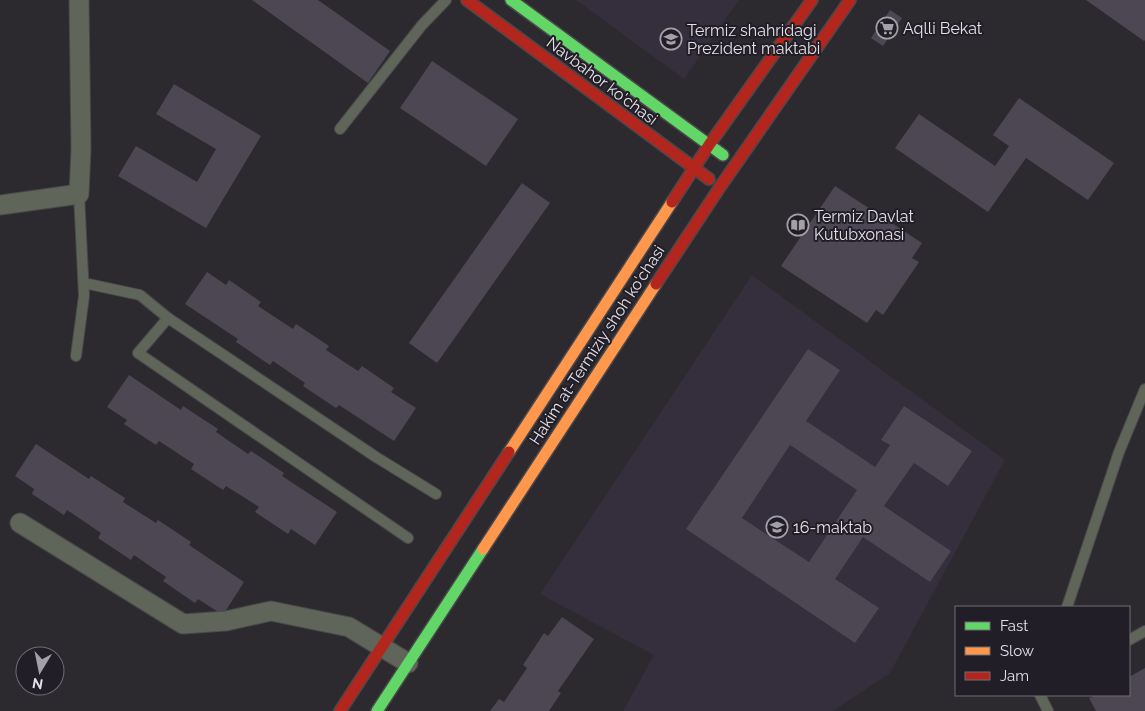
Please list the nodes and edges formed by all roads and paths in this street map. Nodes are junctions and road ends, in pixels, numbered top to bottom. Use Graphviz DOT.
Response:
graph roads {
  1 [pos="79,0"];
  2 [pos="446,0"];
  3 [pos="467,0"];
  4 [pos="511,0"];
  5 [pos="812,0"];
  6 [pos="850,0"];
  7 [pos="340,128"];
  8 [pos="709,145"];
  9 [pos="736,165"];
  10 [pos="693,168"];
  11 [pos="720,187"];
  12 [pos="79,194"];
  13 [pos="0,205"];
  14 [pos="84,283"];
  15 [pos="168,318"];
  16 [pos="76,356"];
  17 [pos="1145,389"];
  18 [pos="436,494"];
  19 [pos="20,523"];
  20 [pos="408,538"];
  21 [pos="1067,606"];
  22 [pos="1145,631"];
  23 [pos="1130,639"];
  24 [pos="381,646"];
  25 [pos="408,663"];
  26 [pos="1040,696"];
  27 [pos="340,711"];
  28 [pos="377,711"];
  29 [pos="1048,711"];
  1 -- 12 [label="street"];
  2 -- 7 [label="lane"];
  3 -- 10 [label="main road, Navbahor ko'chasi"];
  4 -- 8 [label="main road, Navbahor ko'chasi"];
  5 -- 8 [label="main road, Hakim at-Termiziy shoh ko'chasi"];
  6 -- 9 [label="main road, Hakim at-Termiziy shoh ko'chasi"];
  8 -- 9 [label="main road, Navbahor ko'chasi"];
  8 -- 10 [label="main road, Hakim at-Termiziy shoh ko'chasi"];
  9 -- 11 [label="main road, Hakim at-Termiziy shoh ko'chasi"];
  10 -- 11 [label="main road, Navbahor ko'chasi"];
  10 -- 24 [label="main road, Hakim at-Termiziy shoh ko'chasi"];
  11 -- 25 [label="main road, Hakim at-Termiziy shoh ko'chasi"];
  12 -- 13 [label="street"];
  12 -- 14 [label="lane"];
  14 -- 15 [label="lane"];
  14 -- 16 [label="lane"];
  15 -- 18 [label="lane"];
  15 -- 20 [label="lane"];
  17 -- 21 [label="lane"];
  19 -- 24 [label="street"];
  22 -- 23 [label="lane"];
  24 -- 25 [label="street"];
  24 -- 27 [label="main road, Hakim at-Termiziy shoh ko'chasi"];
  25 -- 28 [label="main road, Hakim at-Termiziy shoh ko'chasi"];
  26 -- 29 [label="lane"];
}
